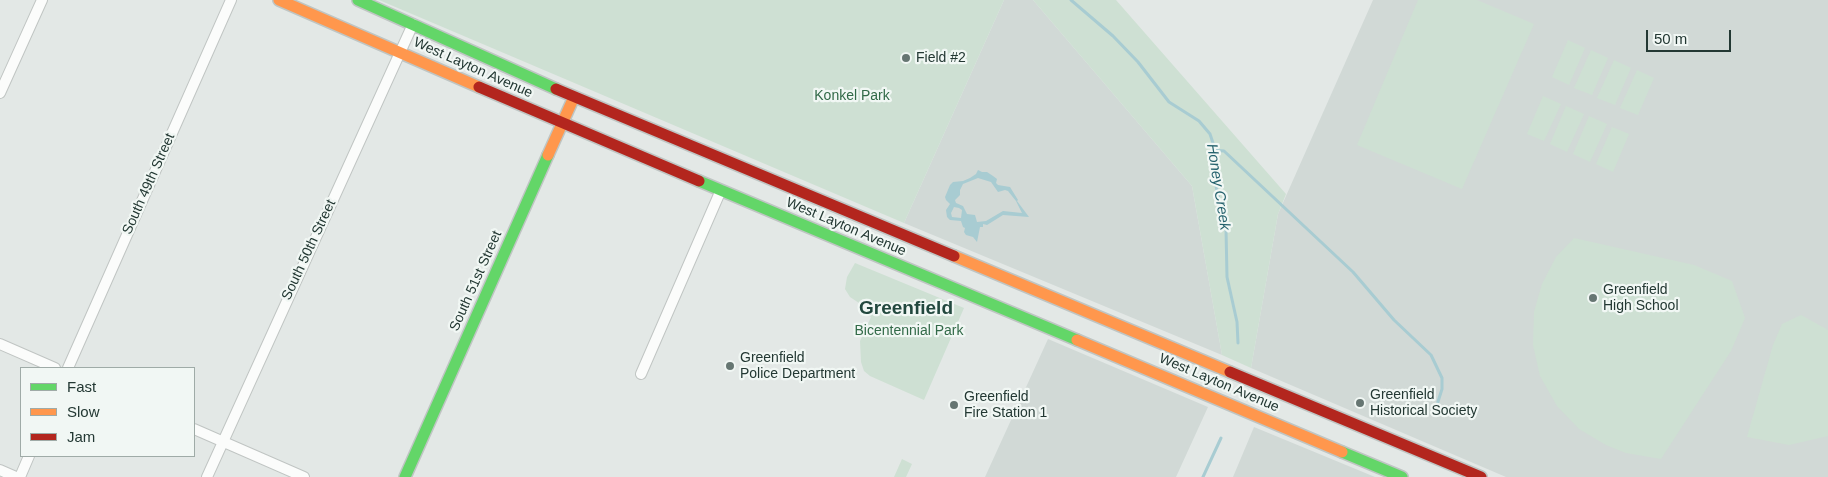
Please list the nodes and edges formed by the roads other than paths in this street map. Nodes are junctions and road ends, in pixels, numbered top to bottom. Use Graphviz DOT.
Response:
graph roads {
  1 [pos="42,0"];
  2 [pos="231,0"];
  3 [pos="279,0"];
  4 [pos="358,0"];
  5 [pos="413,24"];
  6 [pos="400,52"];
  7 [pos="0,93"];
  8 [pos="574,97"];
  9 [pos="563,124"];
  10 [pos="721,190"];
  11 [pos="0,344"];
  12 [pos="53,367"];
  13 [pos="68,367"];
  14 [pos="641,374"];
  15 [pos="195,429"];
  16 [pos="222,442"];
  17 [pos="29,457"];
  18 [pos="0,470"];
  19 [pos="16,477"];
  20 [pos="20,477"];
  21 [pos="207,477"];
  22 [pos="304,477"];
  23 [pos="405,477"];
  24 [pos="1402,477"];
  25 [pos="1481,477"];
  1 -- 7 [label="street"];
  2 -- 13 [label="street, South 49th Street"];
  3 -- 6 [label="main road, West Layton Avenue"];
  4 -- 5 [label="main road, West Layton Avenue"];
  5 -- 6 [label="street, South 50th Street"];
  5 -- 8 [label="main road, West Layton Avenue"];
  6 -- 9 [label="main road, West Layton Avenue"];
  6 -- 16 [label="street, South 50th Street"];
  8 -- 9 [label="main road, South 51st Street"];
  8 -- 25 [label="main road, West Layton Avenue"];
  9 -- 10 [label="main road, West Layton Avenue"];
  9 -- 23 [label="main road, South 51st Street"];
  10 -- 14 [label="street"];
  10 -- 24 [label="main road, West Layton Avenue"];
  11 -- 12 [label="street"];
  15 -- 16 [label="street"];
  16 -- 21 [label="street, South 50th Street"];
  16 -- 22 [label="street"];
  17 -- 20 [label="street"];
  18 -- 19 [label="street"];
}
